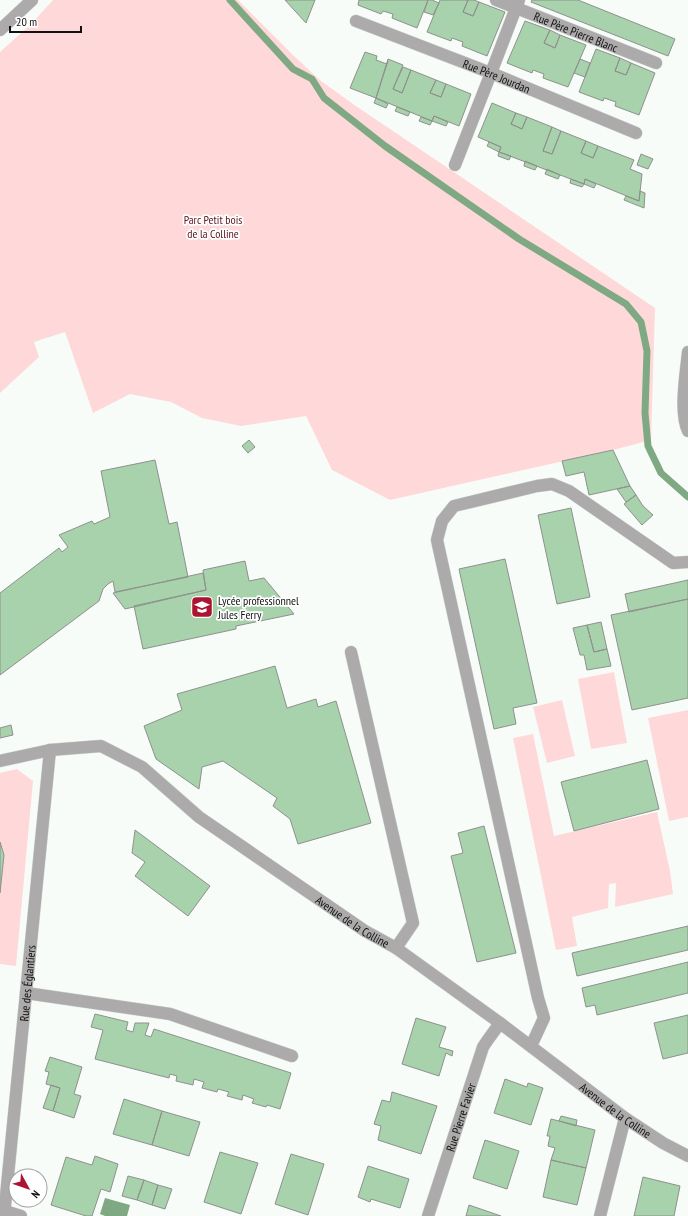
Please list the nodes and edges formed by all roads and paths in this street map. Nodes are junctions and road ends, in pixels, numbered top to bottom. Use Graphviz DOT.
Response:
graph roads {
  1 [pos="32,0"];
  2 [pos="496,0"];
  3 [pos="517,4"];
  4 [pos="356,21"];
  5 [pos="0,30"];
  6 [pos="656,63"];
  7 [pos="492,74"];
  8 [pos="636,134"];
  9 [pos="455,165"];
  10 [pos="688,352"];
  11 [pos="688,430"];
  12 [pos="688,562"];
  13 [pos="351,652"];
  14 [pos="50,750"];
  15 [pos="0,761"];
  16 [pos="396,948"];
  17 [pos="26,993"];
  18 [pos="500,1023"];
  19 [pos="531,1046"];
  20 [pos="292,1056"];
  21 [pos="625,1118"];
  22 [pos="688,1156"];
  23 [pos="4,1213"];
  24 [pos="21,1216"];
  25 [pos="428,1216"];
  26 [pos="600,1216"];
  1 -- 5 [label="street"];
  2 -- 3 [label="street, Rue Père Pierre Blanc"];
  3 -- 6 [label="street, Rue Père Pierre Blanc"];
  3 -- 7 [label="street"];
  4 -- 7 [label="street, Rue Père Jourdan"];
  7 -- 8 [label="street, Rue Père Jourdan"];
  7 -- 9 [label="street"];
  10 -- 11 [label="street"];
  12 -- 19 [label="street"];
  13 -- 16 [label="street"];
  14 -- 15 [label="street, Avenue de la Colline"];
  14 -- 16 [label="street, Avenue de la Colline"];
  14 -- 17 [label="street, Rue des Églantiers"];
  16 -- 18 [label="street, Avenue de la Colline"];
  17 -- 20 [label="street"];
  17 -- 23 [label="street, Rue des Églantiers"];
  18 -- 19 [label="street, Avenue de la Colline"];
  18 -- 25 [label="street, Rue Pierre Favier"];
  19 -- 21 [label="street, Avenue de la Colline"];
  21 -- 22 [label="street, Avenue de la Colline"];
  21 -- 26 [label="street"];
  23 -- 24 [label="street"];
}
